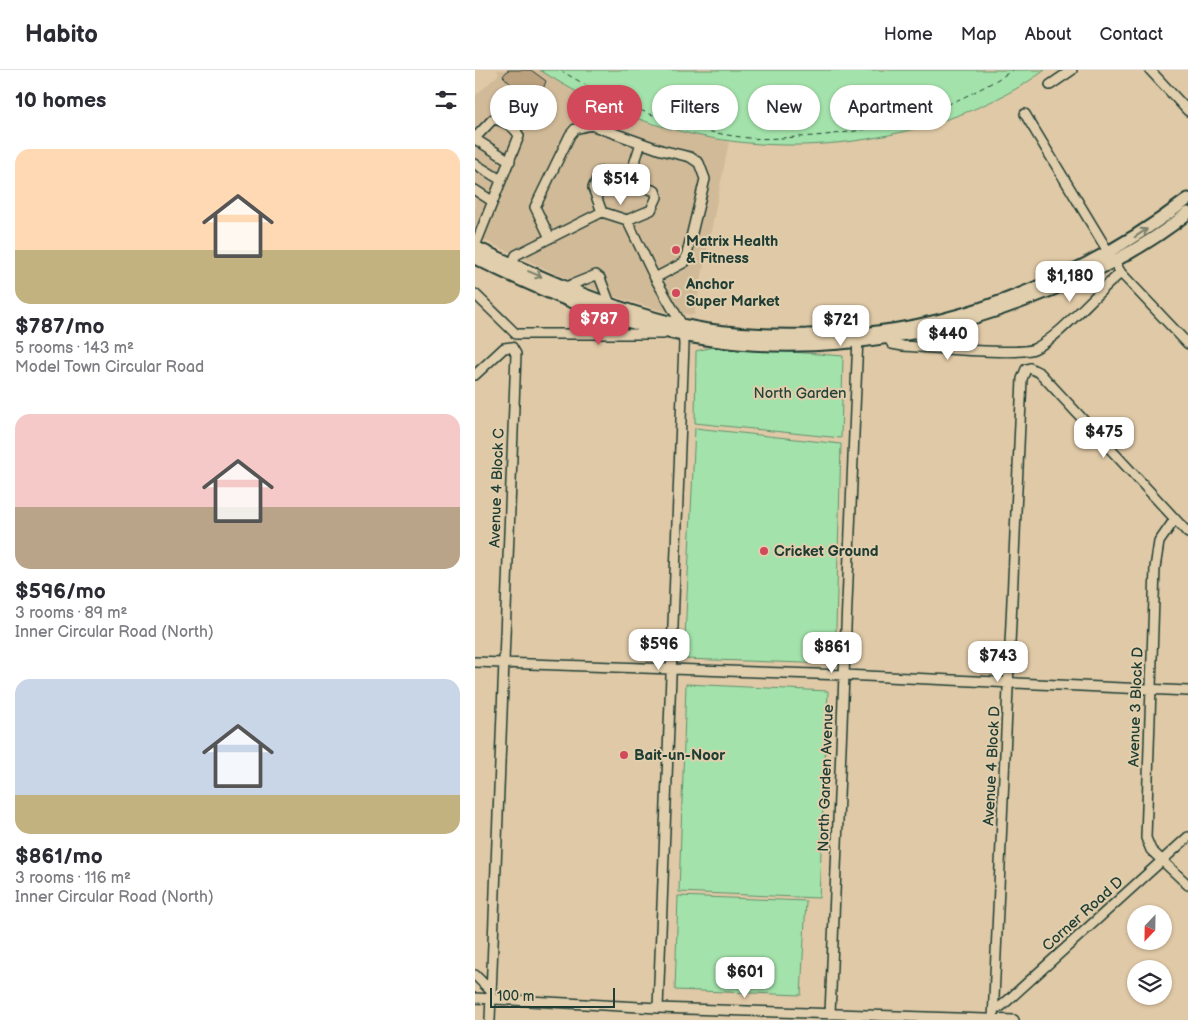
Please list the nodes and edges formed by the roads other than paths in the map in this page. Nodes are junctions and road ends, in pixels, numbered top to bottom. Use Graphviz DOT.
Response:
graph roads {
  1 [pos="1072,70"];
  2 [pos="1150,70"];
  3 [pos="1051,85"];
  4 [pos="1188,111"];
  5 [pos="1025,114"];
  6 [pos="475,138"];
  7 [pos="641,143"];
  8 [pos="510,161"];
  9 [pos="475,164"];
  10 [pos="501,180"];
  11 [pos="629,180"];
  12 [pos="475,190"];
  13 [pos="1188,199"];
  14 [pos="492,201"];
  15 [pos="602,212"];
  16 [pos="1188,212"];
  17 [pos="627,220"];
  18 [pos="477,233"];
  19 [pos="550,238"];
  20 [pos="475,246"];
  21 [pos="475,258"];
  22 [pos="1115,263"];
  23 [pos="510,269"];
  24 [pos="655,278"];
  25 [pos="566,287"];
  26 [pos="475,294"];
  27 [pos="610,304"];
  28 [pos="683,330"];
  29 [pos="516,334"];
  30 [pos="858,338"];
  31 [pos="889,339"];
  32 [pos="1188,344"];
  33 [pos="512,347"];
  34 [pos="1027,351"];
  35 [pos="1029,368"];
  36 [pos="475,375"];
  37 [pos="1175,519"];
  38 [pos="1188,533"];
  39 [pos="475,662"];
  40 [pos="505,662"];
  41 [pos="671,669"];
  42 [pos="844,675"];
  43 [pos="1009,684"];
  44 [pos="1150,690"];
  45 [pos="1188,691"];
  46 [pos="1188,837"];
  47 [pos="1162,860"];
  48 [pos="1188,885"];
  49 [pos="475,975"];
  50 [pos="491,995"];
  51 [pos="475,998"];
  52 [pos="994,1007"];
  53 [pos="658,1008"];
  54 [pos="830,1014"];
  55 [pos="742,1015"];
  56 [pos="490,1020"];
  57 [pos="993,1020"];
  58 [pos="1014,1020"];
  1 -- 3 [label="street"];
  2 -- 4 [label="street"];
  5 -- 22 [label="street"];
  6 -- 8 [label="street"];
  6 -- 8 [label="street"];
  7 -- 11 [label="street"];
  7 -- 19 [label="street"];
  7 -- 24 [label="street"];
  8 -- 10 [label="street"];
  9 -- 10 [label="street"];
  10 -- 14 [label="street"];
  11 -- 15 [label="street"];
  11 -- 17 [label="street"];
  12 -- 14 [label="street"];
  22 -- 13 [label="main road, one-way"];
  14 -- 18 [label="street"];
  15 -- 17 [label="street"];
  15 -- 19 [label="street"];
  16 -- 22 [label="main road"];
  17 -- 24 [label="street"];
  18 -- 20 [label="street"];
  19 -- 23 [label="street"];
  20 -- 23 [label="main road"];
  21 -- 23 [label="main road"];
  22 -- 30 [label="main road"];
  22 -- 31 [label="main road"];
  22 -- 32 [label="street"];
  22 -- 34 [label="street"];
  23 -- 25 [label="main road, one-way"];
  23 -- 28 [label="main road"];
  24 -- 28 [label="street"];
  25 -- 27 [label="main road"];
  25 -- 27 [label="street"];
  26 -- 29 [label="street"];
  27 -- 28 [label="main road"];
  28 -- 29 [label="street"];
  28 -- 30 [label="main road"];
  28 -- 41 [label="street"];
  29 -- 33 [label="street"];
  30 -- 31 [label="main road"];
  30 -- 42 [label="street, North Garden Avenue"];
  31 -- 34 [label="street"];
  33 -- 36 [label="street"];
  33 -- 40 [label="street, Avenue 4 Block C"];
  34 -- 35 [label="street"];
  35 -- 37 [label="street"];
  35 -- 43 [label="street, Avenue 4 Block D"];
  37 -- 38 [label="street"];
  37 -- 44 [label="street, Avenue 3 Block D"];
  39 -- 40 [label="street"];
  40 -- 41 [label="street"];
  40 -- 50 [label="street, Avenue 4 Block C"];
  41 -- 42 [label="street"];
  41 -- 53 [label="street"];
  42 -- 43 [label="street"];
  42 -- 54 [label="street, North Garden Avenue"];
  43 -- 44 [label="street"];
  43 -- 52 [label="street, Avenue 4 Block D"];
  44 -- 45 [label="street"];
  44 -- 47 [label="street, Avenue 3 Block D"];
  46 -- 47 [label="street, Corner Road D"];
  47 -- 48 [label="street, Avenue 3 Block D"];
  47 -- 52 [label="street, Corner Road D"];
  49 -- 50 [label="street"];
  50 -- 51 [label="street"];
  50 -- 53 [label="street"];
  50 -- 56 [label="street, Avenue 4 Block C"];
  52 -- 57 [label="street, Avenue 4 Block D"];
  53 -- 55 [label="street"];
  54 -- 55 [label="street"];
  54 -- 57 [label="street"];
  57 -- 58 [label="street"];
}
